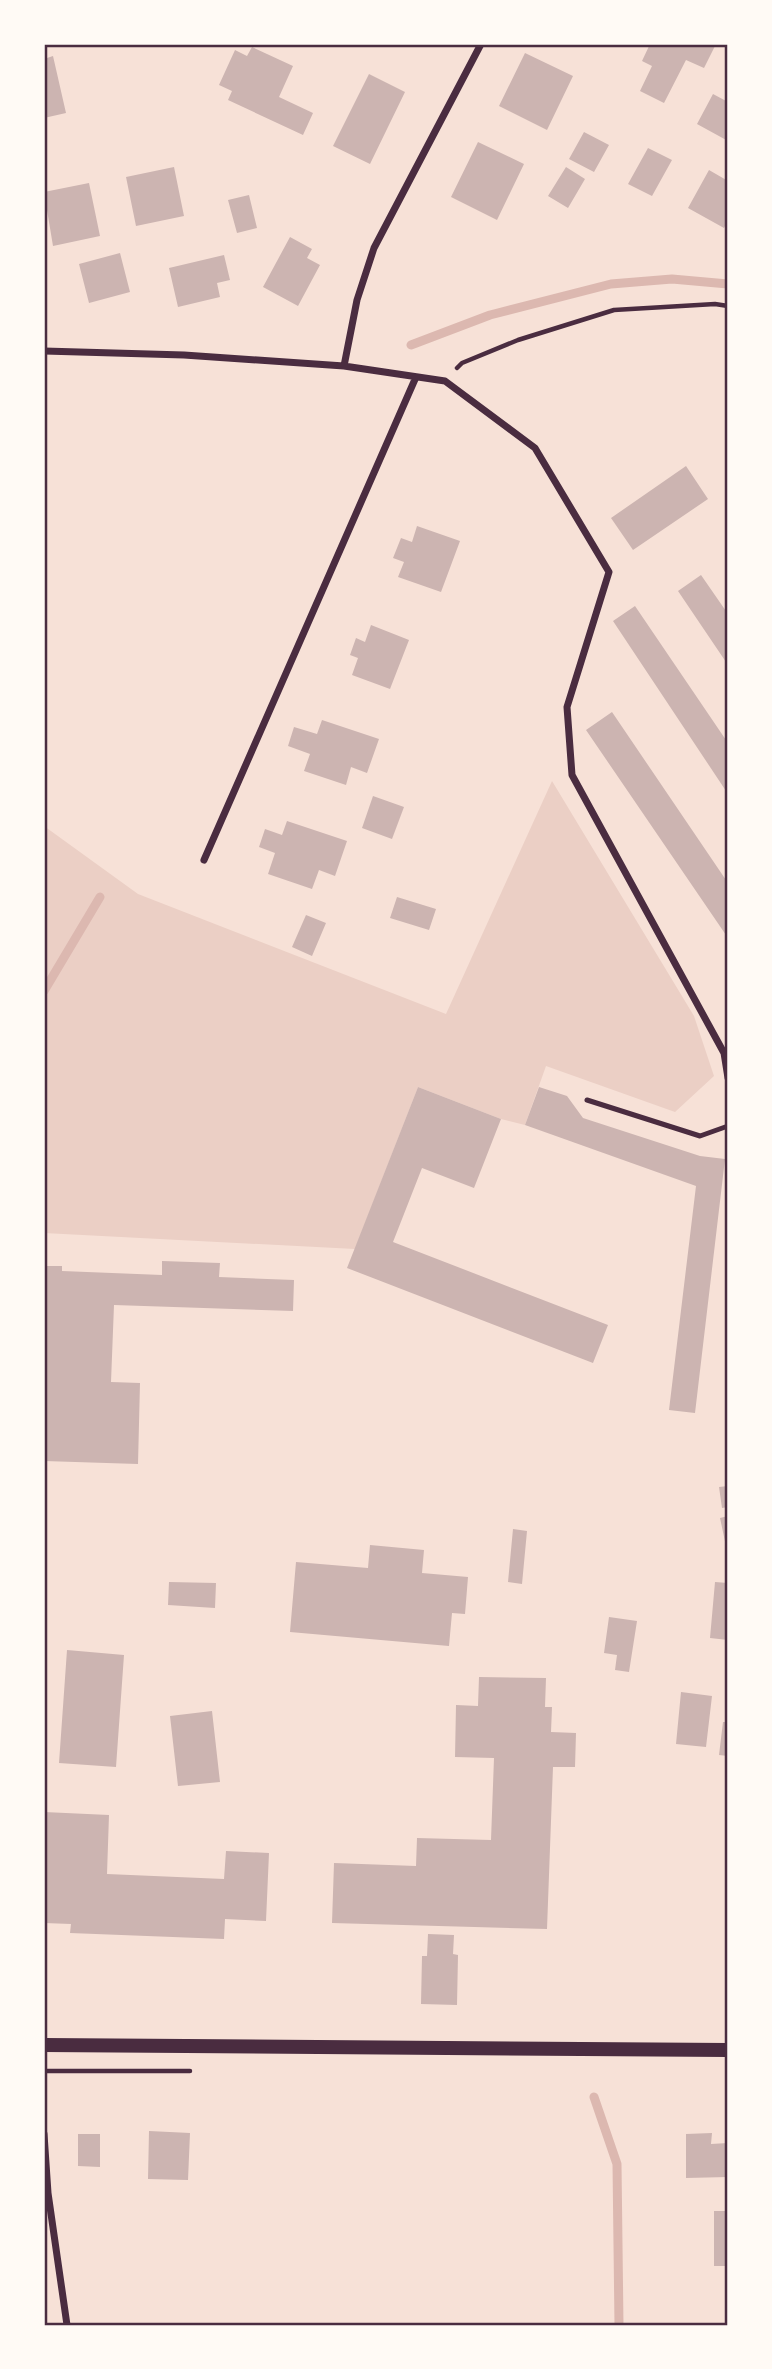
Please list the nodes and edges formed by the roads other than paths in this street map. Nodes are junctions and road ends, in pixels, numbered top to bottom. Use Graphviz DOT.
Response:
graph roads {
  1 [pos="481,44"];
  2 [pos="44,351"];
  3 [pos="344,366"];
  4 [pos="416,377"];
  5 [pos="204,860"];
  6 [pos="728,1078"];
  7 [pos="587,1100"];
  8 [pos="728,1126"];
  9 [pos="44,2045"];
  10 [pos="728,2050"];
  11 [pos="44,2134"];
  12 [pos="67,2325"];
  1 -- 3 [label="street"];
  2 -- 3 [label="street"];
  3 -- 4 [label="street"];
  4 -- 5 [label="street"];
  4 -- 6 [label="street"];
  7 -- 8 [label="lane"];
  9 -- 10 [label="main road"];
  11 -- 12 [label="street"];
}
